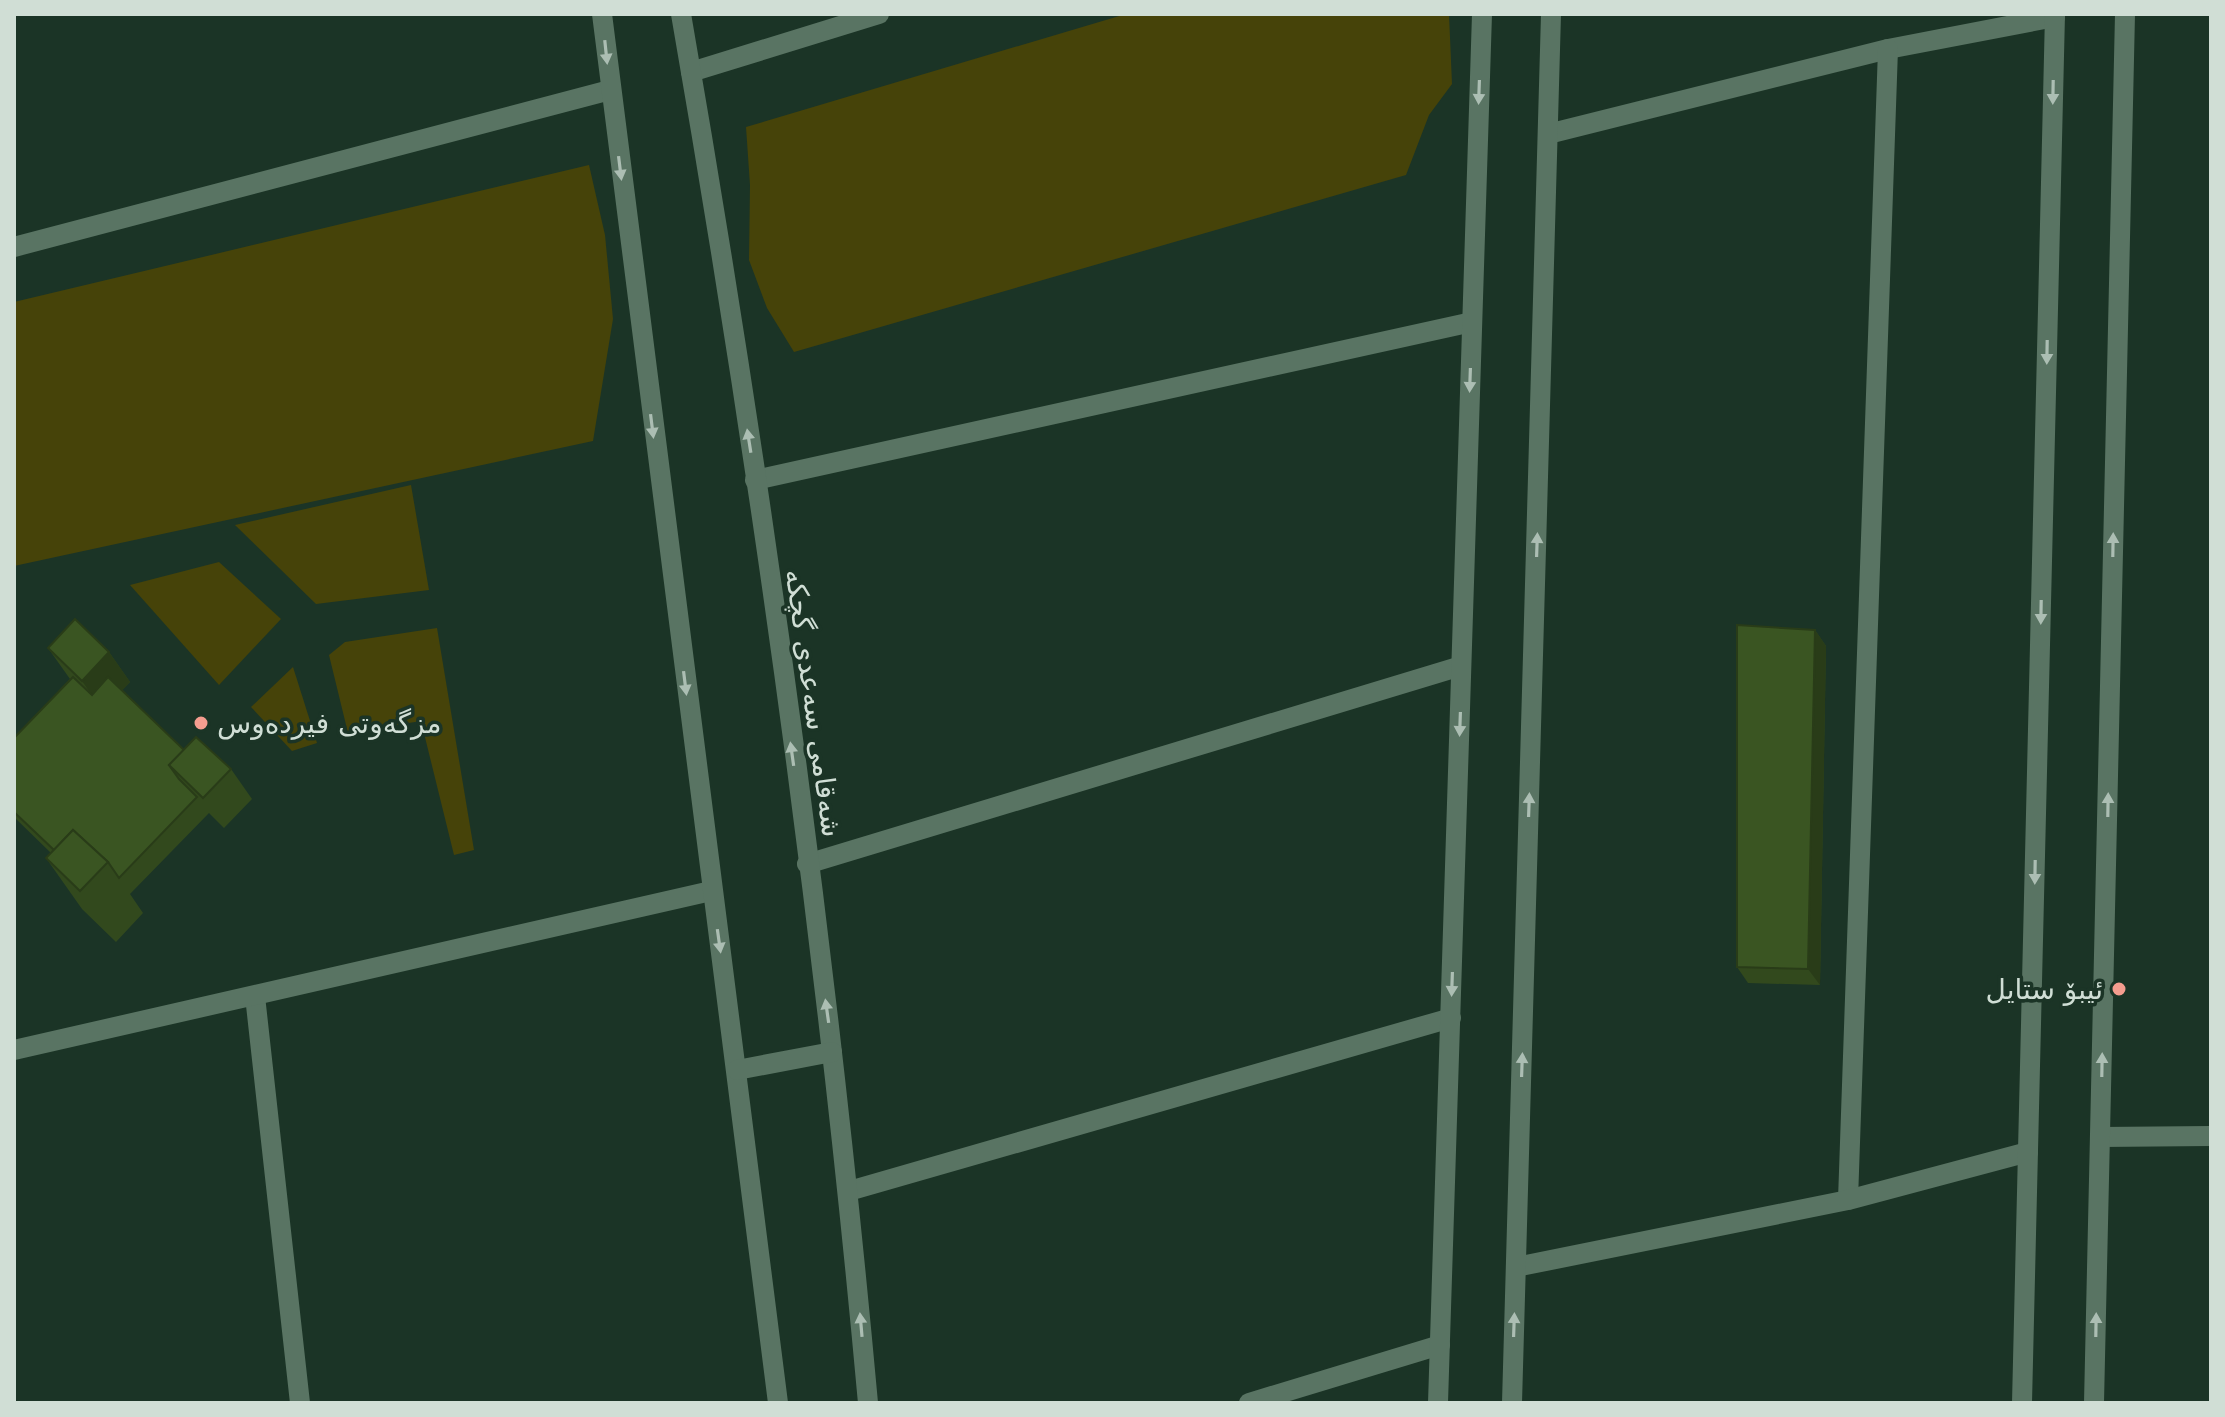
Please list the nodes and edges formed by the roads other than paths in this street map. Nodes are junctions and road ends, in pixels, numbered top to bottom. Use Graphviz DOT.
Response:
graph roads {
  1 [pos="602,14"];
  2 [pos="681,14"];
  3 [pos="879,14"];
  4 [pos="1482,14"];
  5 [pos="1551,14"];
  6 [pos="2125,14"];
  7 [pos="2055,16"];
  8 [pos="1888,49"];
  9 [pos="691,72"];
  10 [pos="610,90"];
  11 [pos="1548,134"];
  12 [pos="14,247"];
  13 [pos="1472,322"];
  14 [pos="755,480"];
  15 [pos="1461,666"];
  16 [pos="807,864"];
  17 [pos="711,891"];
  18 [pos="255,996"];
  19 [pos="1451,1018"];
  20 [pos="14,1050"];
  21 [pos="832,1052"];
  22 [pos="737,1070"];
  23 [pos="2211,1136"];
  24 [pos="2101,1137"];
  25 [pos="2028,1152"];
  26 [pos="849,1191"];
  27 [pos="1848,1200"];
  28 [pos="1516,1267"];
  29 [pos="1440,1345"];
  30 [pos="300,1403"];
  31 [pos="778,1403"];
  32 [pos="868,1403"];
  33 [pos="1249,1403"];
  34 [pos="1438,1403"];
  35 [pos="1512,1403"];
  36 [pos="2022,1403"];
  37 [pos="2094,1403"];
  1 -- 10 [label="street, one-way"];
  2 -- 9 [label="street, شەقامی سەعدی گچکە"];
  3 -- 9 [label="street"];
  4 -- 13 [label="street, one-way"];
  5 -- 11 [label="street"];
  24 -- 6 [label="street, one-way"];
  7 -- 8 [label="street"];
  7 -- 25 [label="street, one-way"];
  8 -- 11 [label="street"];
  8 -- 27 [label="street"];
  14 -- 9 [label="street, شەقامی سەعدی گچکە, one-way"];
  10 -- 12 [label="street"];
  10 -- 17 [label="street, one-way"];
  28 -- 11 [label="street, one-way"];
  13 -- 14 [label="street"];
  13 -- 15 [label="street, one-way"];
  16 -- 14 [label="street, شەقامی سەعدی گچکە, one-way"];
  15 -- 16 [label="street"];
  15 -- 19 [label="street, one-way"];
  21 -- 16 [label="street, شەقامی سەعدی گچکە, one-way"];
  17 -- 18 [label="street"];
  17 -- 22 [label="street, one-way"];
  18 -- 20 [label="street"];
  18 -- 30 [label="street"];
  19 -- 26 [label="street"];
  19 -- 29 [label="street"];
  21 -- 22 [label="street"];
  21 -- 26 [label="street, شەقامی سەعدی گچکە"];
  22 -- 31 [label="street"];
  23 -- 24 [label="street"];
  37 -- 24 [label="street, one-way"];
  25 -- 27 [label="street"];
  25 -- 36 [label="street"];
  32 -- 26 [label="street, شەقامی سەعدی گچکە, one-way"];
  27 -- 28 [label="street"];
  35 -- 28 [label="street, one-way"];
  29 -- 33 [label="street"];
  29 -- 34 [label="street"];
}
